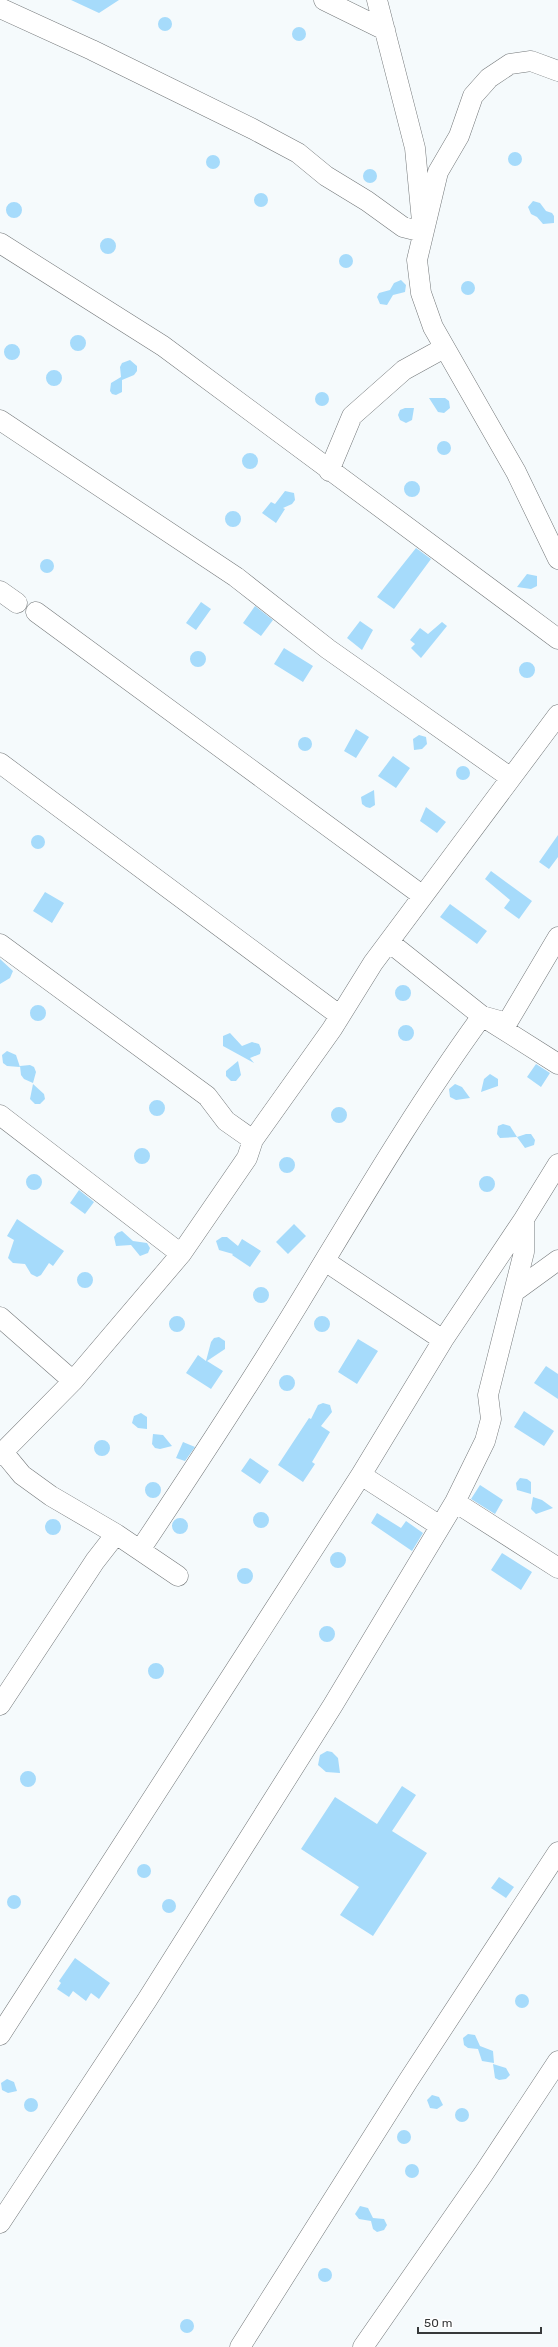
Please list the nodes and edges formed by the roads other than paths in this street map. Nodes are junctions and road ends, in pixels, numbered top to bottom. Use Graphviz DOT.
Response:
graph roads {
  1 [pos="324,0"];
  2 [pos="377,0"];
  3 [pos="0,8"];
  4 [pos="385,30"];
  5 [pos="558,71"];
  6 [pos="459,136"];
  7 [pos="415,148"];
  8 [pos="423,232"];
  9 [pos="3,252"];
  10 [pos="444,348"];
  11 [pos="0,420"];
  12 [pos="329,471"];
  13 [pos="558,559"];
  14 [pos="0,591"];
  15 [pos="17,603"];
  16 [pos="36,612"];
  17 [pos="558,639"];
  18 [pos="558,715"];
  19 [pos="0,763"];
  20 [pos="511,778"];
  21 [pos="423,896"];
  22 [pos="558,937"];
  23 [pos="389,942"];
  24 [pos="0,944"];
  25 [pos="339,1015"];
  26 [pos="482,1016"];
  27 [pos="558,1064"];
  28 [pos="0,1115"];
  29 [pos="253,1140"];
  30 [pos="558,1164"];
  31 [pos="524,1219"];
  32 [pos="181,1254"];
  33 [pos="558,1260"];
  34 [pos="325,1261"];
  35 [pos="514,1292"];
  36 [pos="0,1317"];
  37 [pos="443,1340"];
  38 [pos="73,1381"];
  39 [pos="1,1453"];
  40 [pos="361,1475"];
  41 [pos="455,1502"];
  42 [pos="440,1526"];
  43 [pos="116,1534"];
  44 [pos="140,1550"];
  45 [pos="558,1568"];
  46 [pos="178,1576"];
  47 [pos="0,1705"];
  48 [pos="558,1852"];
  49 [pos="0,2035"];
  50 [pos="558,2061"];
  51 [pos="0,2224"];
  52 [pos="246,2345"];
  53 [pos="363,2347"];
  1 -- 4 [label="street"];
  2 -- 4 [label="street"];
  3 -- 8 [label="street"];
  4 -- 7 [label="street"];
  5 -- 6 [label="street"];
  6 -- 7 [label="street"];
  6 -- 8 [label="street"];
  7 -- 8 [label="street"];
  8 -- 10 [label="street"];
  9 -- 12 [label="street"];
  10 -- 12 [label="street"];
  10 -- 13 [label="street"];
  11 -- 20 [label="street"];
  12 -- 17 [label="street"];
  14 -- 15 [label="street"];
  16 -- 21 [label="street"];
  18 -- 20 [label="street"];
  19 -- 25 [label="street"];
  20 -- 21 [label="street"];
  21 -- 23 [label="street"];
  22 -- 26 [label="street"];
  23 -- 25 [label="street"];
  23 -- 26 [label="street"];
  24 -- 29 [label="street"];
  25 -- 29 [label="street"];
  26 -- 27 [label="street"];
  26 -- 34 [label="street"];
  28 -- 32 [label="street"];
  29 -- 32 [label="street"];
  30 -- 31 [label="street"];
  31 -- 35 [label="street"];
  31 -- 37 [label="street"];
  32 -- 38 [label="street"];
  33 -- 35 [label="street"];
  34 -- 37 [label="street"];
  34 -- 44 [label="street"];
  35 -- 41 [label="street"];
  36 -- 38 [label="street"];
  37 -- 40 [label="street"];
  38 -- 39 [label="street"];
  39 -- 43 [label="street"];
  40 -- 42 [label="street"];
  40 -- 49 [label="street"];
  41 -- 42 [label="street"];
  41 -- 45 [label="street"];
  42 -- 51 [label="street"];
  43 -- 44 [label="street"];
  43 -- 47 [label="street"];
  44 -- 46 [label="street"];
  48 -- 52 [label="street"];
  50 -- 53 [label="street"];
}
